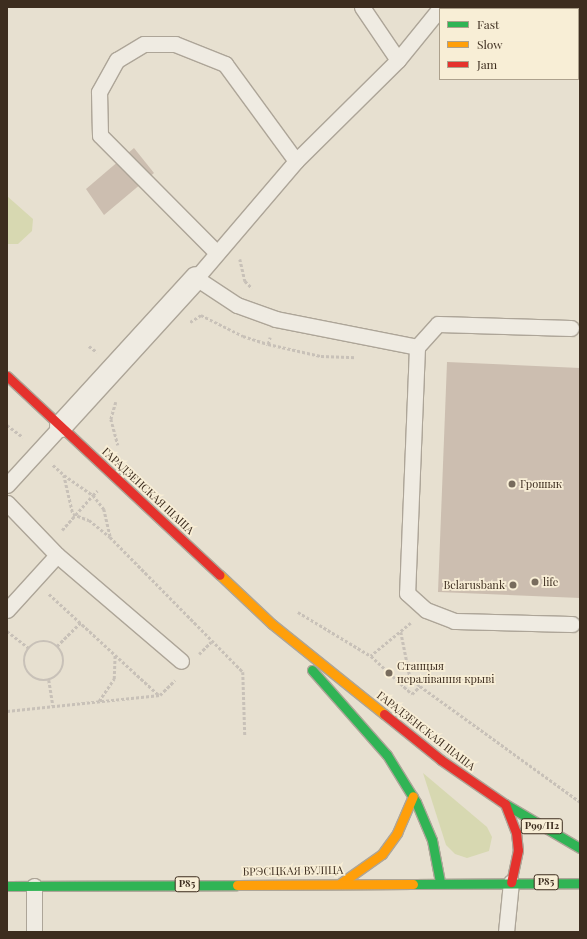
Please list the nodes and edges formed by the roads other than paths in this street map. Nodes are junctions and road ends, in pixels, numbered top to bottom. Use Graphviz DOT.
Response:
graph roads {
  1 [pos="362,7"];
  2 [pos="439,9"];
  3 [pos="398,60"];
  4 [pos="296,161"];
  5 [pos="217,253"];
  6 [pos="196,278"];
  7 [pos="571,328"];
  8 [pos="418,346"];
  9 [pos="7,376"];
  10 [pos="61,426"];
  11 [pos="7,485"];
  12 [pos="7,503"];
  13 [pos="57,555"];
  14 [pos="7,610"];
  15 [pos="272,624"];
  16 [pos="572,624"];
  17 [pos="180,667"];
  18 [pos="413,796"];
  19 [pos="505,804"];
  20 [pos="580,848"];
  21 [pos="440,882"];
  22 [pos="511,882"];
  23 [pos="341,883"];
  24 [pos="580,883"];
  25 [pos="7,886"];
  26 [pos="34,886"];
  27 [pos="34,932"];
  28 [pos="506,932"];
  1 -- 3 [label="lane"];
  2 -- 3 [label="lane"];
  3 -- 4 [label="lane"];
  4 -- 5 [label="lane"];
  4 -- 5 [label="lane"];
  5 -- 6 [label="lane"];
  6 -- 8 [label="lane"];
  6 -- 10 [label="street"];
  7 -- 8 [label="lane"];
  8 -- 16 [label="lane"];
  9 -- 10 [label="main road, ГАРАДЗЕНСКАЯ ШАША / Р99/П2"];
  10 -- 11 [label="lane"];
  10 -- 15 [label="main road, ГАРАДЗЕНСКАЯ ШАША / Р99/П2"];
  12 -- 13 [label="lane"];
  13 -- 14 [label="lane"];
  13 -- 17 [label="lane"];
  15 -- 18 [label="main road, ГАРАДЗЕНСКАЯ ШАША / Р99/П2"];
  15 -- 19 [label="main road, ГАРАДЗЕНСКАЯ ШАША / Р99/П2"];
  18 -- 21 [label="main road, ГАРАДЗЕНСКАЯ ШАША / Р99/П2"];
  18 -- 23 [label="main road"];
  19 -- 20 [label="main road, Р99/П2"];
  19 -- 22 [label="main road, Р99/П2"];
  21 -- 22 [label="main road, БРЭСЦКАЯ ВУЛІЦА / Р85"];
  21 -- 23 [label="main road, БРЭСЦКАЯ ВУЛІЦА / Р85"];
  22 -- 24 [label="main road, БРЭСЦКАЯ ВУЛІЦА / Р85"];
  22 -- 28 [label="lane"];
  23 -- 26 [label="main road, БРЭСЦКАЯ ВУЛІЦА / Р85"];
  25 -- 26 [label="main road, БРЭСЦКАЯ ВУЛІЦА / Р85"];
  26 -- 27 [label="lane"];
}
